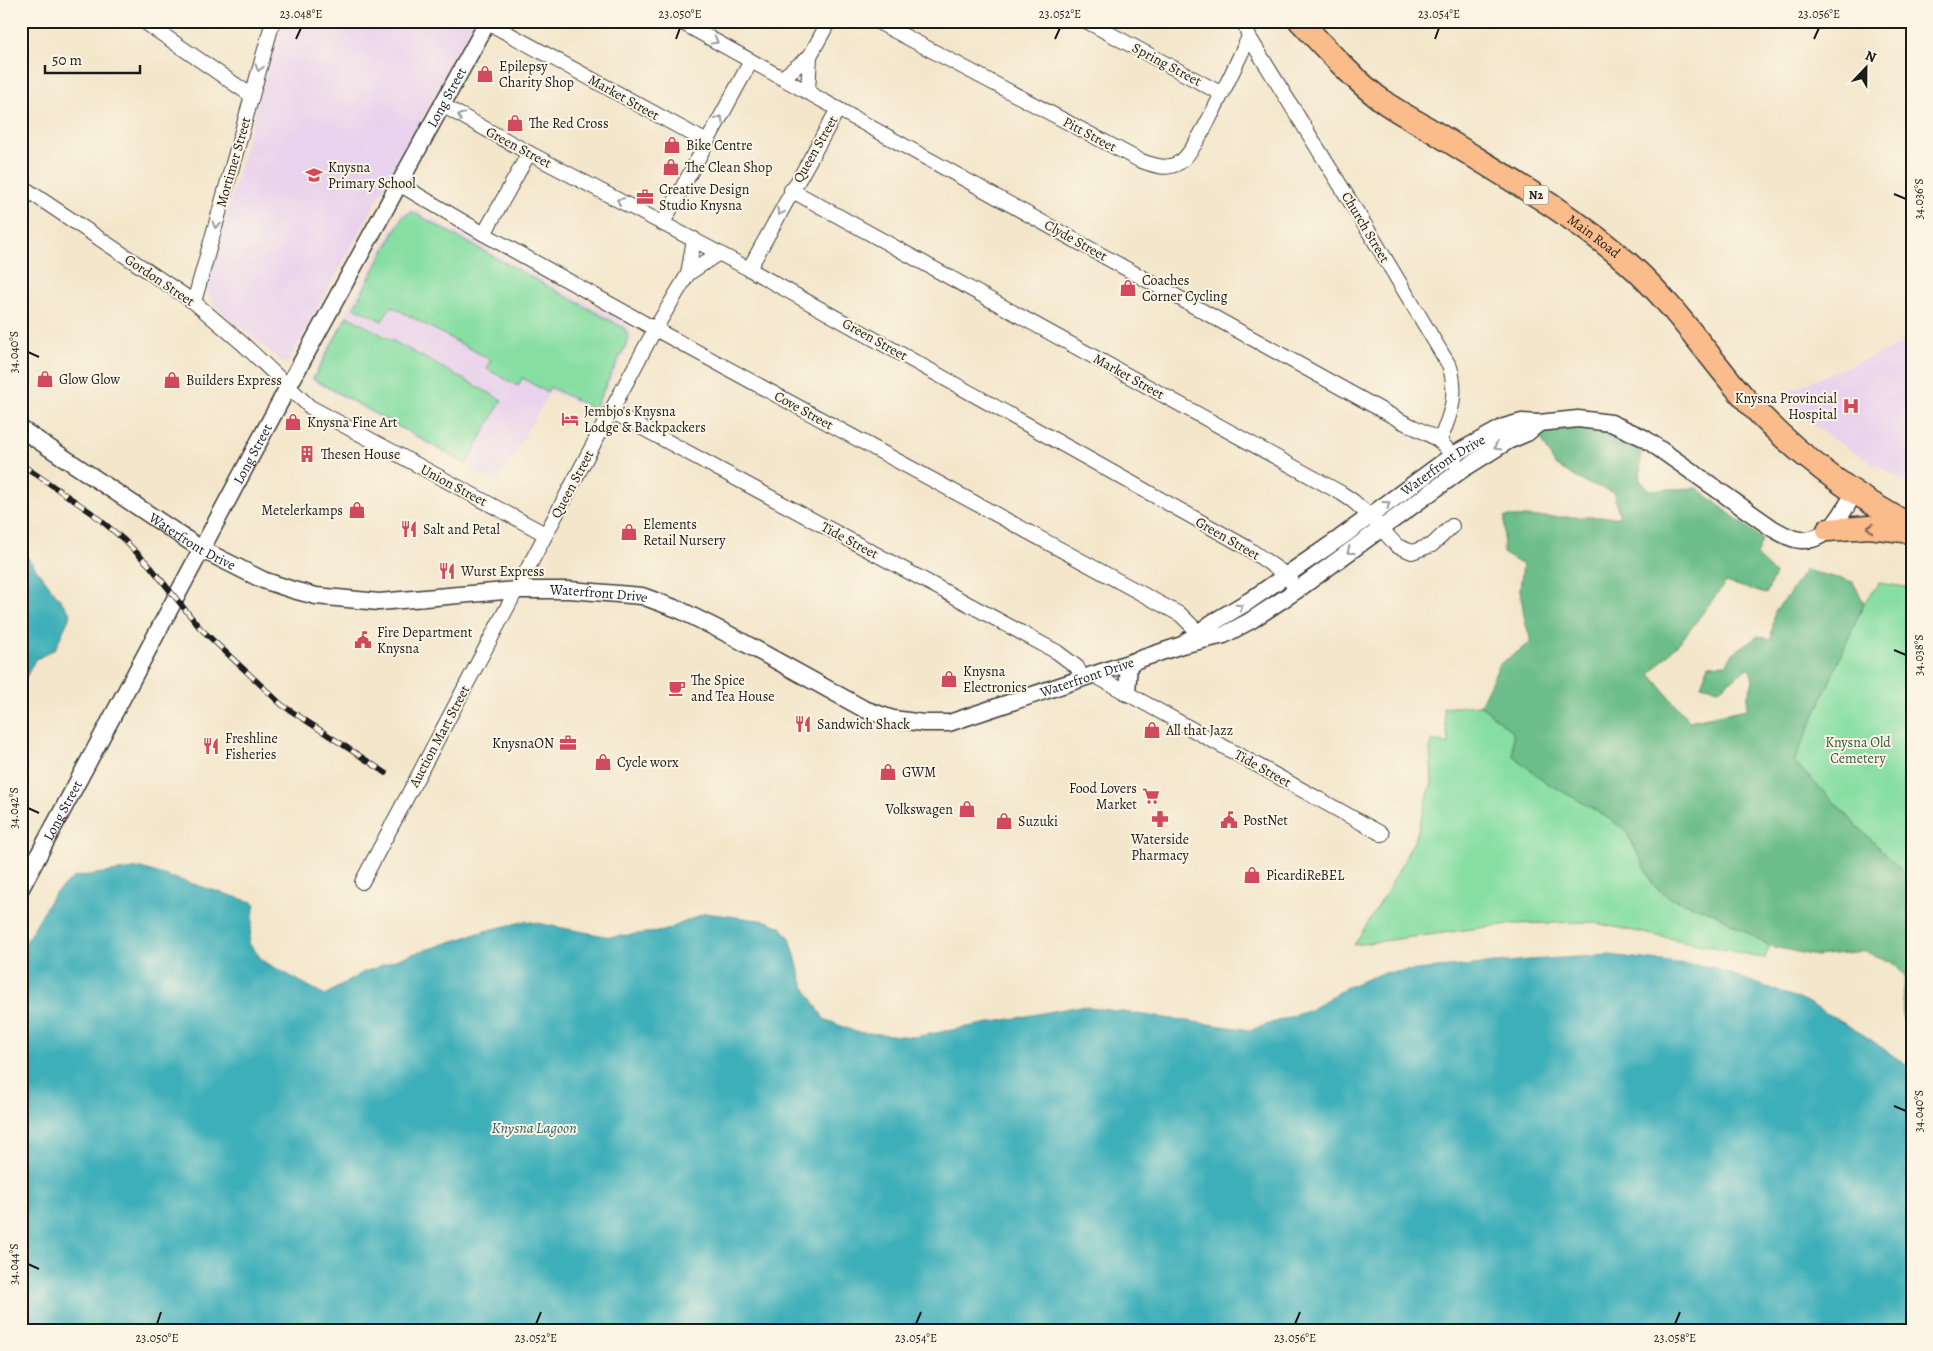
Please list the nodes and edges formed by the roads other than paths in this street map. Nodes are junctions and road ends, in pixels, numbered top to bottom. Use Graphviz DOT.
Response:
graph roads {
  1 [pos="143,21"];
  2 [pos="273,21"];
  3 [pos="679,21"];
  4 [pos="829,21"];
  5 [pos="876,21"];
  6 [pos="1086,21"];
  7 [pos="1244,21"];
  8 [pos="1300,21"];
  9 [pos="488,22"];
  10 [pos="1249,38"];
  11 [pos="810,56"];
  12 [pos="751,62"];
  13 [pos="782,78"];
  14 [pos="808,91"];
  15 [pos="1222,94"];
  16 [pos="252,96"];
  17 [pos="442,105"];
  18 [pos="838,109"];
  19 [pos="707,142"];
  20 [pos="529,153"];
  21 [pos="399,184"];
  22 [pos="21,186"];
  23 [pos="792,190"];
  24 [pos="663,223"];
  25 [pos="484,234"];
  26 [pos="694,239"];
  27 [pos="719,253"];
  28 [pos="749,269"];
  29 [pos="688,274"];
  30 [pos="194,302"];
  31 [pos="656,329"];
  32 [pos="288,387"];
  33 [pos="611,411"];
  34 [pos="1539,423"];
  35 [pos="21,429"];
  36 [pos="1440,440"];
  37 [pos="1453,455"];
  38 [pos="1460,471"];
  39 [pos="1854,493"];
  40 [pos="1376,522"];
  41 [pos="1452,526"];
  42 [pos="1912,526"];
  43 [pos="1828,530"];
  44 [pos="1912,532"];
  45 [pos="545,534"];
  46 [pos="201,549"];
  47 [pos="1286,575"];
  48 [pos="517,590"];
  49 [pos="1297,590"];
  50 [pos="1201,636"];
  51 [pos="1129,664"];
  52 [pos="1087,676"];
  53 [pos="1128,693"];
  54 [pos="1382,834"];
  55 [pos="362,882"];
  56 [pos="21,888"];
  1 -- 16 [label="street"];
  2 -- 16 [label="street, Mortimer Street, one-way"];
  3 -- 12 [label="street, Clyde Street, one-way"];
  4 -- 11 [label="street"];
  5 -- 15 [label="street, Pitt Street"];
  6 -- 15 [label="street, Spring Street"];
  7 -- 10 [label="street, Church Street"];
  8 -- 39 [label="highway, Main Road / N2"];
  9 -- 17 [label="street, Long Street"];
  9 -- 19 [label="street, Market Street"];
  10 -- 15 [label="street, Pitt Street"];
  10 -- 36 [label="street, Church Street"];
  11 -- 13 [label="street"];
  11 -- 14 [label="street"];
  12 -- 13 [label="street, Clyde Street"];
  19 -- 12 [label="street, one-way"];
  13 -- 14 [label="street, Clyde Street"];
  14 -- 18 [label="street, Clyde Street"];
  16 -- 30 [label="street, Mortimer Street, one-way"];
  20 -- 17 [label="street, Green Street, one-way"];
  17 -- 21 [label="street, Long Street"];
  18 -- 23 [label="street, Queen Street"];
  18 -- 36 [label="street, Clyde Street"];
  19 -- 24 [label="street"];
  24 -- 20 [label="street, Green Street, one-way"];
  20 -- 25 [label="street"];
  21 -- 25 [label="street, Cove Street"];
  21 -- 32 [label="street, Long Street"];
  22 -- 30 [label="street, Gordon Street"];
  23 -- 28 [label="street, Queen Street, one-way"];
  23 -- 40 [label="street, Market Street"];
  24 -- 26 [label="street, Green Street"];
  25 -- 31 [label="street, Cove Street"];
  26 -- 27 [label="street, Green Street"];
  26 -- 29 [label="street, Queen Street"];
  27 -- 28 [label="street, Green Street"];
  27 -- 29 [label="street, Queen Street"];
  28 -- 47 [label="street, Green Street"];
  29 -- 31 [label="street, Queen Street"];
  30 -- 32 [label="street, Gordon Street"];
  31 -- 33 [label="street, Queen Street"];
  31 -- 50 [label="street, Cove Street"];
  32 -- 45 [label="street, Union Street"];
  32 -- 46 [label="street, Long Street"];
  33 -- 45 [label="street, Queen Street"];
  33 -- 52 [label="street, Tide Street"];
  34 -- 37 [label="street, Waterfront Drive"];
  34 -- 38 [label="street, Waterfront Drive, one-way"];
  34 -- 43 [label="street, Waterfront Drive"];
  35 -- 46 [label="street, Waterfront Drive"];
  36 -- 37 [label="street, Clyde Street"];
  37 -- 38 [label="street, Clyde Street"];
  40 -- 37 [label="street, Waterfront Drive, one-way"];
  38 -- 40 [label="street, Waterfront Drive"];
  39 -- 42 [label="highway, N2"];
  39 -- 43 [label="street"];
  40 -- 41 [label="street, Market Street"];
  40 -- 47 [label="street, Waterfront Drive"];
  40 -- 49 [label="street, Waterfront Drive, one-way"];
  44 -- 43 [label="highway, one-way"];
  45 -- 48 [label="street, Queen Street"];
  46 -- 48 [label="street, Waterfront Drive"];
  46 -- 56 [label="street, Long Street"];
  47 -- 49 [label="street, Green Street"];
  50 -- 47 [label="street, Waterfront Drive, one-way"];
  48 -- 52 [label="street, Waterfront Drive"];
  48 -- 55 [label="street, Auction Mart Street"];
  49 -- 50 [label="street, Waterfront Drive"];
  50 -- 51 [label="street, Waterfront Drive"];
  51 -- 52 [label="street, Waterfront Drive"];
  51 -- 53 [label="street"];
  52 -- 53 [label="street, Tide Street"];
  53 -- 54 [label="street, Tide Street"];
}
